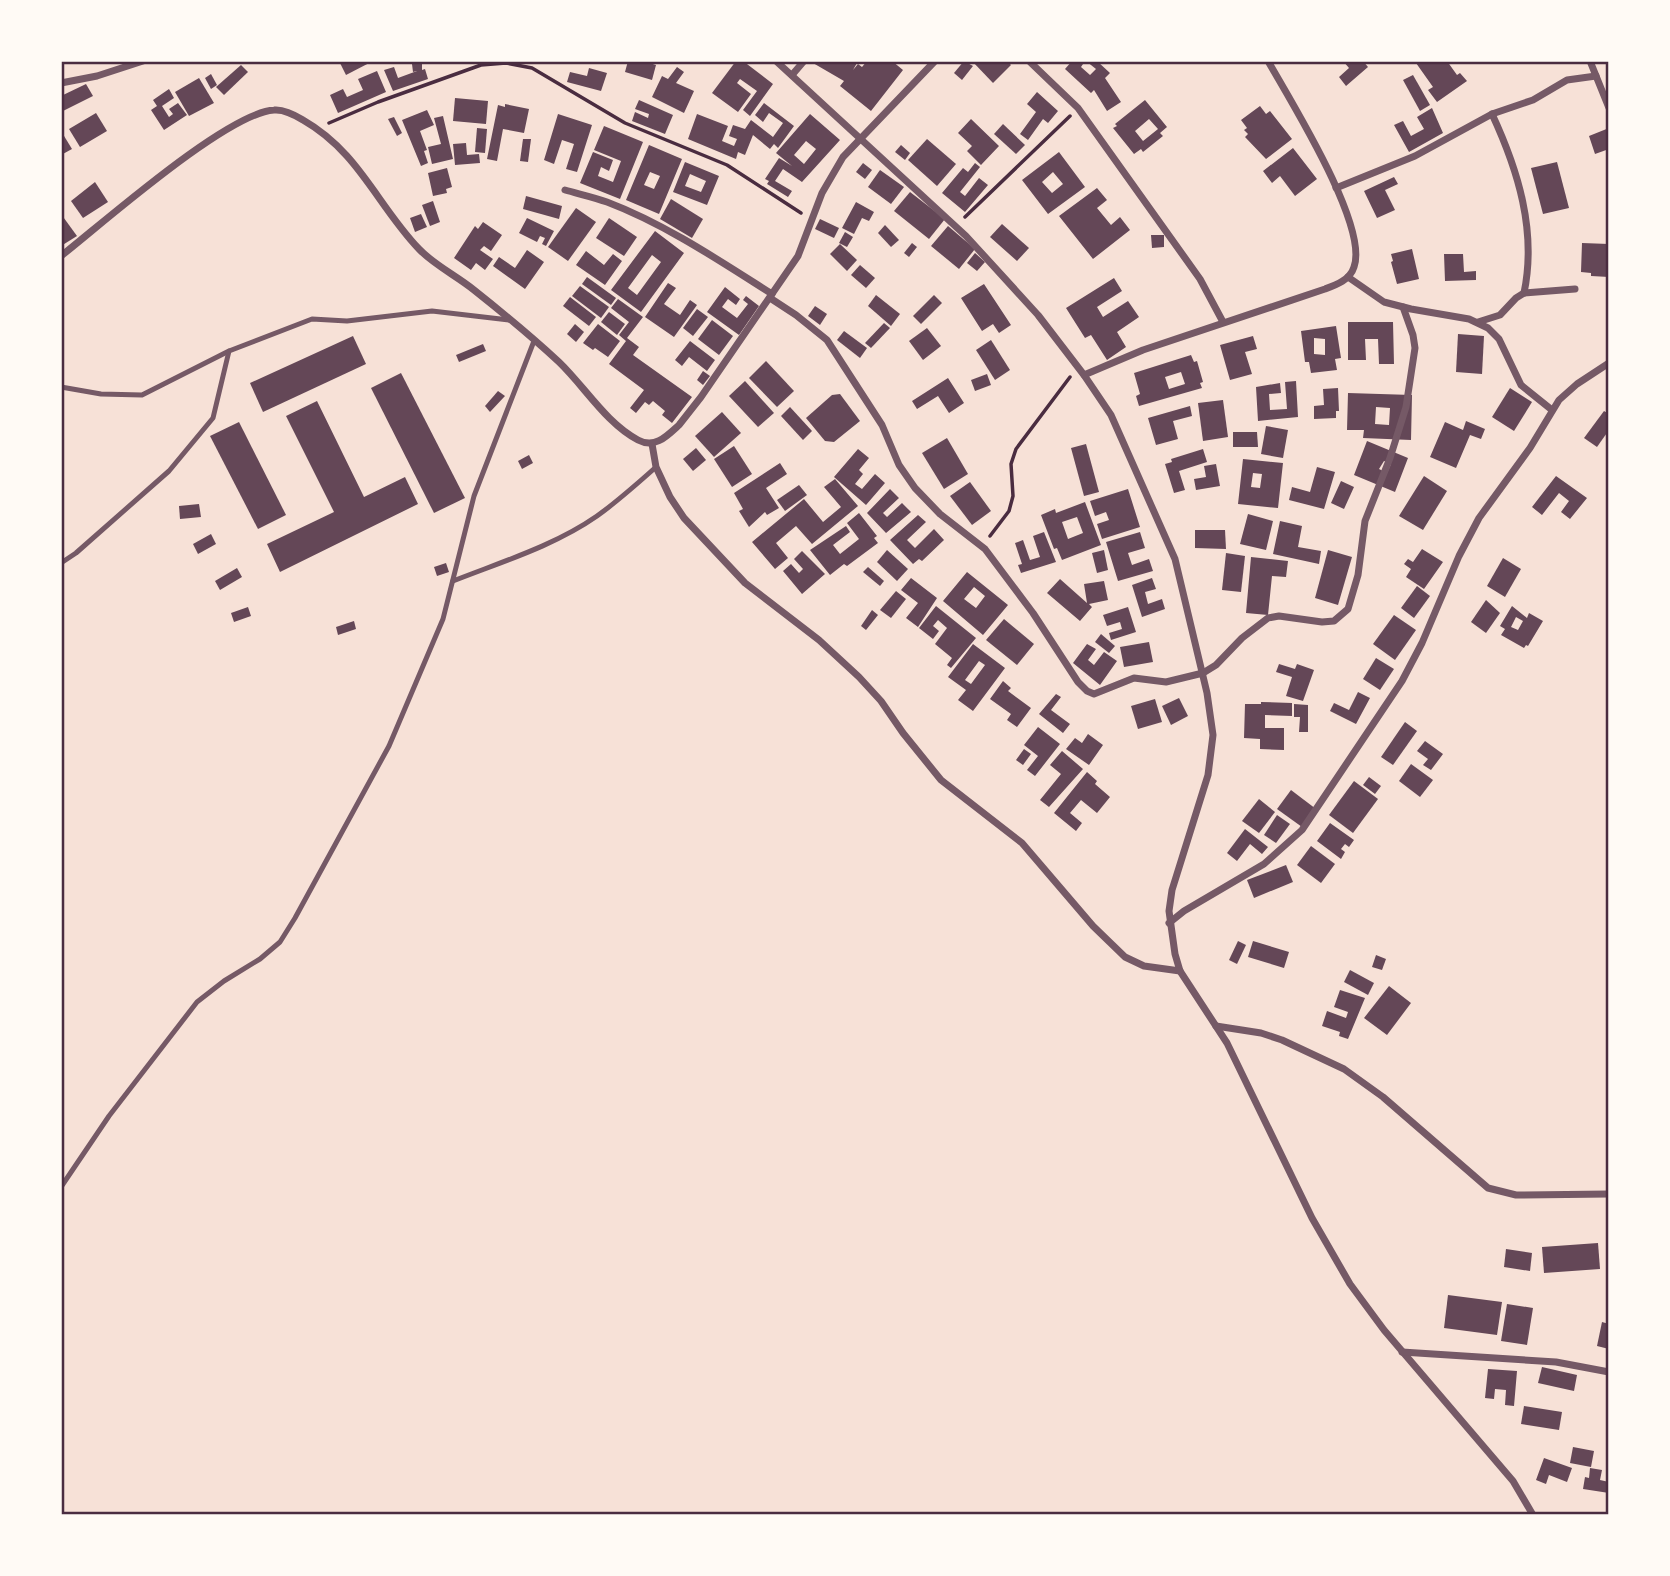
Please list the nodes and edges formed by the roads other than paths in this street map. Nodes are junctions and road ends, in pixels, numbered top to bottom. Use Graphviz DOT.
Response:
graph roads {
  1 [pos="143,61"];
  2 [pos="776,61"];
  3 [pos="803,61"];
  4 [pos="935,61"];
  5 [pos="1029,61"];
  6 [pos="1268,61"];
  7 [pos="1590,61"];
  8 [pos="792,75"];
  9 [pos="1596,76"];
  10 [pos="61,83"];
  11 [pos="1605,90"];
  12 [pos="1609,108"];
  13 [pos="1492,114"];
  14 [pos="861,139"];
  15 [pos="1336,188"];
  16 [pos="565,191"];
  17 [pos="61,256"];
  18 [pos="1348,277"];
  19 [pos="1576,289"];
  20 [pos="1524,293"];
  21 [pos="771,296"];
  22 [pos="1403,307"];
  23 [pos="509,320"];
  24 [pos="1223,322"];
  25 [pos="1477,322"];
  26 [pos="534,341"];
  27 [pos="229,351"];
  28 [pos="1609,363"];
  29 [pos="1084,375"];
  30 [pos="61,387"];
  31 [pos="1552,410"];
  32 [pos="652,444"];
  33 [pos="656,467"];
  34 [pos="61,563"];
  35 [pos="453,581"];
  36 [pos="1203,673"];
  37 [pos="1169,923"];
  38 [pos="1180,971"];
  39 [pos="1216,1026"];
  40 [pos="61,1187"];
  41 [pos="1609,1194"];
  42 [pos="1402,1352"];
  43 [pos="1609,1372"];
  44 [pos="1533,1515"];
  1 -- 10 [label="street"];
  2 -- 8 [label="street"];
  3 -- 8 [label="street"];
  4 -- 14 [label="street"];
  5 -- 24 [label="street"];
  6 -- 15 [label="street"];
  7 -- 9 [label="street"];
  8 -- 14 [label="street"];
  9 -- 11 [label="street"];
  9 -- 13 [label="street"];
  11 -- 12 [label="street"];
  13 -- 15 [label="street"];
  13 -- 20 [label="street"];
  14 -- 21 [label="street"];
  14 -- 29 [label="street"];
  15 -- 18 [label="street"];
  16 -- 21 [label="street"];
  17 -- 23 [label="street"];
  18 -- 22 [label="street"];
  18 -- 24 [label="street"];
  19 -- 20 [label="street"];
  20 -- 25 [label="street"];
  21 -- 32 [label="street"];
  21 -- 36 [label="street"];
  22 -- 25 [label="street"];
  22 -- 36 [label="street"];
  23 -- 26 [label="street"];
  23 -- 27 [label="lane"];
  24 -- 29 [label="street"];
  25 -- 31 [label="street"];
  26 -- 32 [label="street"];
  26 -- 35 [label="lane"];
  27 -- 30 [label="lane"];
  27 -- 34 [label="lane"];
  28 -- 31 [label="street"];
  29 -- 36 [label="street"];
  31 -- 37 [label="street"];
  32 -- 33 [label="street"];
  33 -- 35 [label="lane"];
  33 -- 38 [label="street"];
  35 -- 40 [label="lane"];
  36 -- 37 [label="street"];
  37 -- 38 [label="street"];
  38 -- 39 [label="street"];
  39 -- 41 [label="street"];
  39 -- 42 [label="street"];
  42 -- 43 [label="street"];
  42 -- 44 [label="street"];
}
